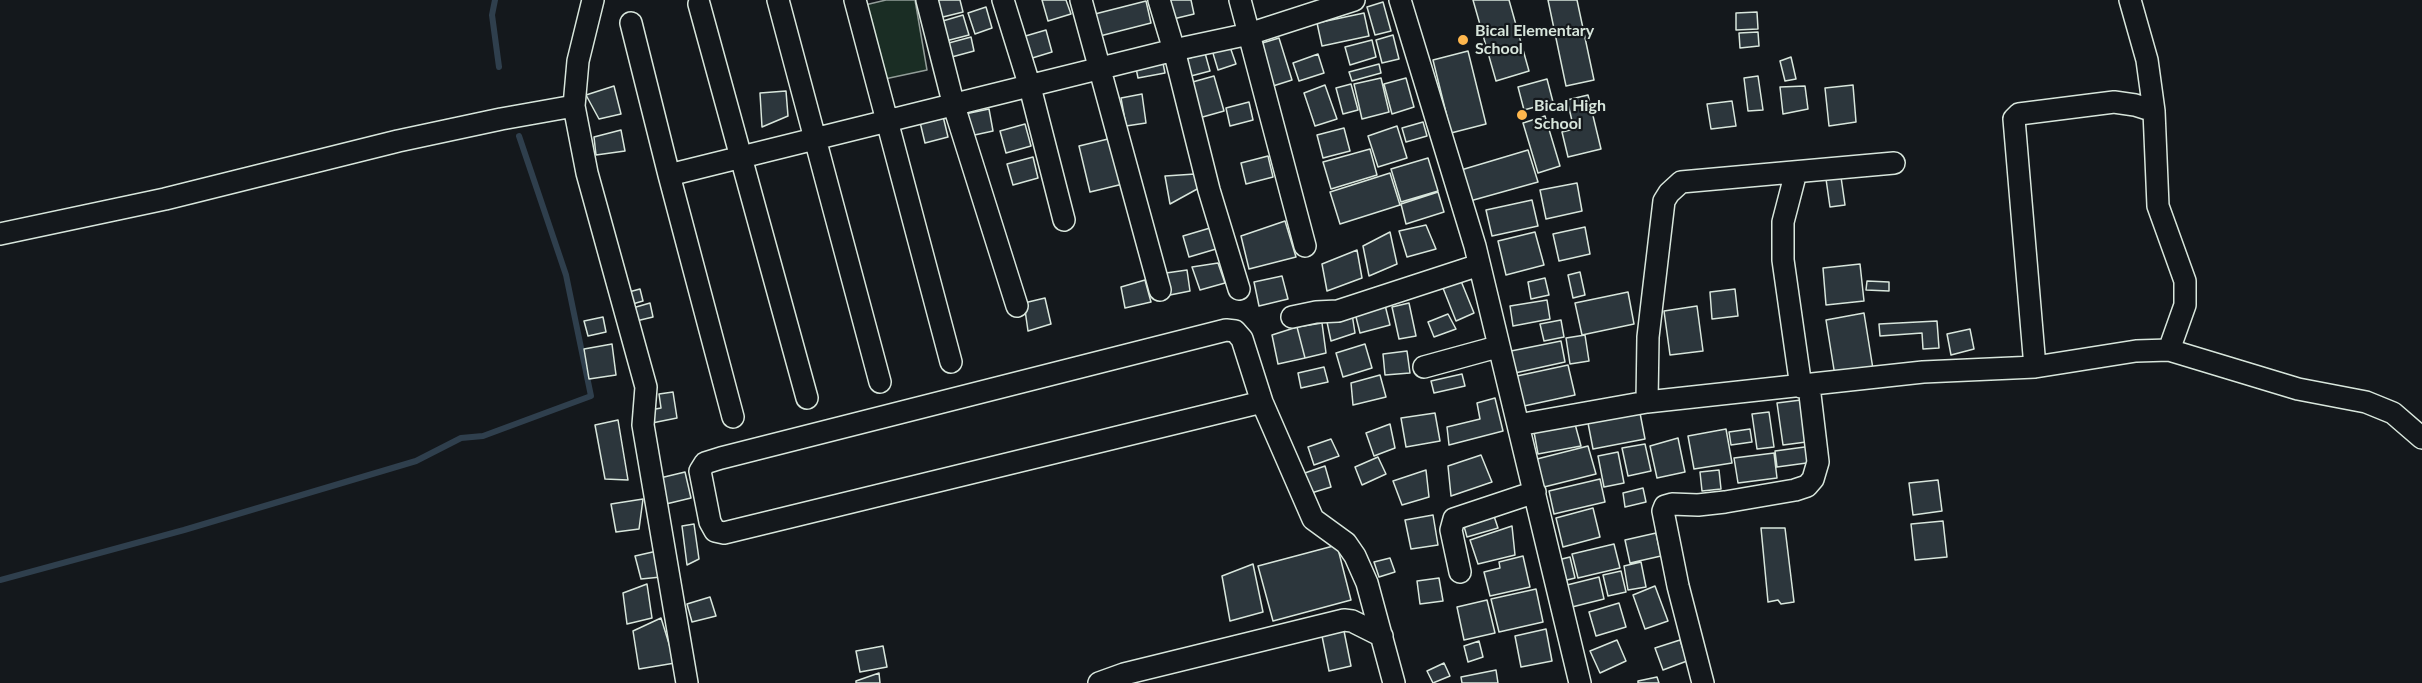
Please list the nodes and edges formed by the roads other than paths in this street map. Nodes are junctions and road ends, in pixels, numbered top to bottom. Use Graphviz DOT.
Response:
graph roads {
  1 [pos="593,0"];
  2 [pos="778,0"];
  3 [pos="855,0"];
  4 [pos="927,0"];
  5 [pos="1003,0"];
  6 [pos="1081,0"];
  7 [pos="1159,0"];
  8 [pos="1240,0"];
  9 [pos="1354,0"];
  10 [pos="1400,0"];
  11 [pos="2130,0"];
  12 [pos="699,4"];
  13 [pos="631,23"];
  14 [pos="1249,34"];
  15 [pos="1174,50"];
  16 [pos="1100,68"];
  17 [pos="1030,87"];
  18 [pos="574,106"];
  19 [pos="954,106"];
  20 [pos="2154,111"];
  21 [pos="886,122"];
  22 [pos="814,139"];
  23 [pos="741,157"];
  24 [pos="1894,163"];
  25 [pos="1796,172"];
  26 [pos="669,175"];
  27 [pos="1064,220"];
  28 [pos="0,234"];
  29 [pos="1305,246"];
  30 [pos="1479,265"];
  31 [pos="1239,289"];
  32 [pos="1160,290"];
  33 [pos="1017,306"];
  34 [pos="1292,317"];
  35 [pos="1497,347"];
  36 [pos="2169,350"];
  37 [pos="951,362"];
  38 [pos="1424,367"];
  39 [pos="2035,367"];
  40 [pos="880,382"];
  41 [pos="1805,386"];
  42 [pos="807,398"];
  43 [pos="1262,402"];
  44 [pos="1647,402"];
  45 [pos="733,417"];
  46 [pos="1518,425"];
  47 [pos="2422,438"];
  48 [pos="1535,492"];
  49 [pos="1460,572"];
  50 [pos="1382,636"];
  51 [pos="687,683"];
  52 [pos="1099,683"];
  53 [pos="1394,683"];
  54 [pos="1580,683"];
  55 [pos="1703,683"];
  1 -- 18 [label="street"];
  2 -- 22 [label="street"];
  3 -- 21 [label="street"];
  4 -- 19 [label="street"];
  5 -- 17 [label="street"];
  6 -- 16 [label="street"];
  7 -- 15 [label="street"];
  8 -- 14 [label="street"];
  9 -- 14 [label="street"];
  10 -- 30 [label="street"];
  11 -- 20 [label="street"];
  12 -- 23 [label="street"];
  13 -- 26 [label="street"];
  14 -- 15 [label="street"];
  14 -- 29 [label="street"];
  15 -- 16 [label="street"];
  15 -- 31 [label="street"];
  16 -- 17 [label="street"];
  16 -- 32 [label="street"];
  17 -- 19 [label="street"];
  17 -- 27 [label="street"];
  18 -- 28 [label="street"];
  18 -- 51 [label="street"];
  19 -- 21 [label="street"];
  19 -- 33 [label="street"];
  20 -- 36 [label="street"];
  20 -- 39 [label="street"];
  21 -- 22 [label="street"];
  21 -- 37 [label="street"];
  22 -- 23 [label="street"];
  22 -- 40 [label="street"];
  23 -- 26 [label="street"];
  23 -- 42 [label="street"];
  24 -- 25 [label="street"];
  25 -- 41 [label="street"];
  25 -- 44 [label="street"];
  26 -- 45 [label="street"];
  30 -- 34 [label="street"];
  30 -- 35 [label="street"];
  35 -- 38 [label="street"];
  35 -- 46 [label="street"];
  36 -- 39 [label="street"];
  36 -- 47 [label="street"];
  39 -- 41 [label="street"];
  41 -- 44 [label="street"];
  41 -- 55 [label="street"];
  43 -- 43 [label="street"];
  43 -- 50 [label="street"];
  44 -- 46 [label="street"];
  46 -- 48 [label="street"];
  48 -- 49 [label="street"];
  48 -- 54 [label="street"];
  50 -- 52 [label="street"];
  50 -- 53 [label="street"];
}
